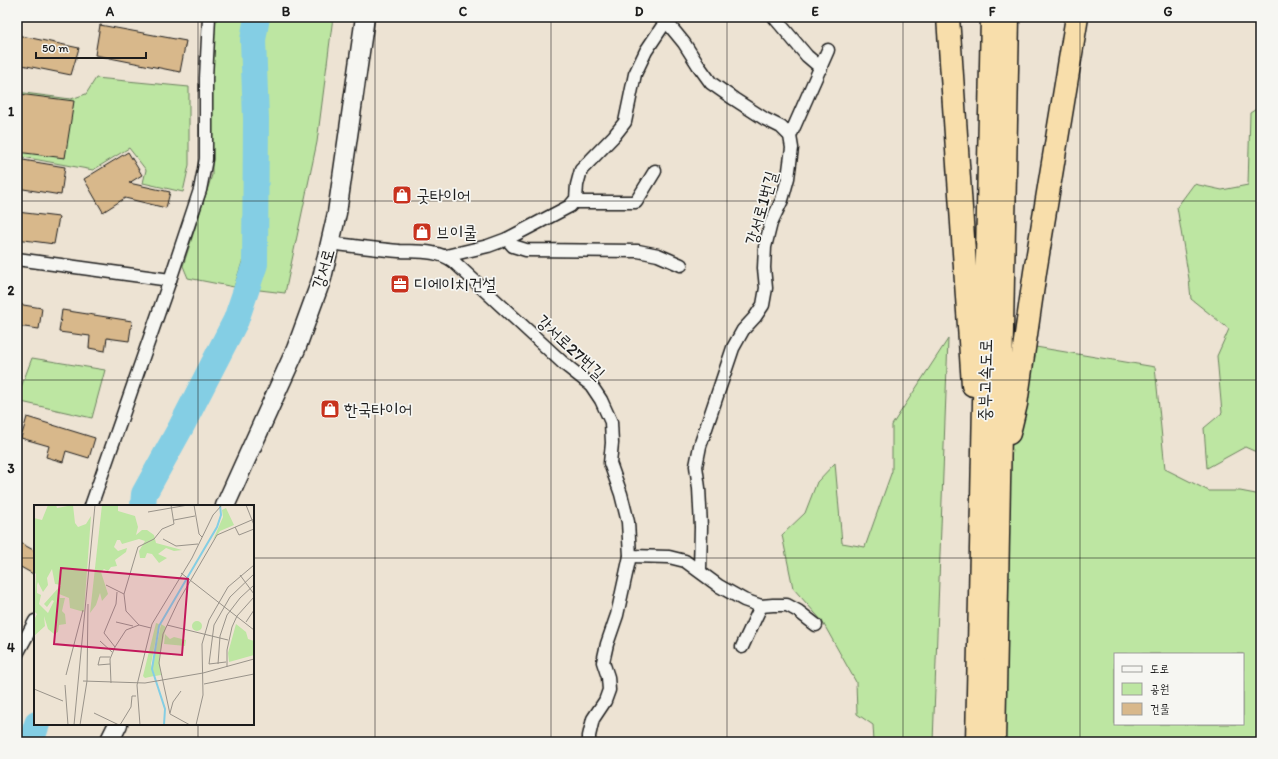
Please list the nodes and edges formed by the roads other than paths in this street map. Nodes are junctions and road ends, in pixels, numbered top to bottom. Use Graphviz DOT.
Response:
graph roads {
  1 [pos="209,17"];
  2 [pos="365,17"];
  3 [pos="774,17"];
  4 [pos="948,17"];
  5 [pos="992,17"];
  6 [pos="1008,17"];
  7 [pos="1077,17"];
  8 [pos="667,19"];
  9 [pos="828,50"];
  10 [pos="821,68"];
  11 [pos="790,136"];
  12 [pos="655,170"];
  13 [pos="574,202"];
  14 [pos="507,239"];
  15 [pos="330,243"];
  16 [pos="446,256"];
  17 [pos="17,259"];
  18 [pos="681,265"];
  19 [pos="170,280"];
  20 [pos="991,477"];
  21 [pos="91,505"];
  22 [pos="225,505"];
  23 [pos="630,556"];
  24 [pos="700,570"];
  25 [pos="761,606"];
  26 [pos="34,623"];
  27 [pos="816,625"];
  28 [pos="742,647"];
  29 [pos="17,654"];
  30 [pos="118,725"];
  31 [pos="109,742"];
  32 [pos="589,742"];
  33 [pos="978,742"];
  34 [pos="994,742"];
  1 -- 19 [label="street"];
  2 -- 15 [label="street, 강서로"];
  3 -- 10 [label="street"];
  4 -- 20 [label="highway"];
  5 -- 20 [label="highway, 중부고속도로"];
  6 -- 20 [label="highway, 중부고속도로"];
  7 -- 20 [label="highway"];
  8 -- 11 [label="street"];
  8 -- 13 [label="street"];
  9 -- 10 [label="street"];
  10 -- 11 [label="street"];
  11 -- 24 [label="street, 강서로1번길"];
  12 -- 13 [label="street"];
  13 -- 14 [label="street"];
  14 -- 16 [label="street"];
  14 -- 18 [label="street"];
  15 -- 16 [label="street, 강서로27번길"];
  15 -- 22 [label="street, 강서로"];
  16 -- 23 [label="street, 강서로27번길"];
  17 -- 19 [label="street"];
  19 -- 21 [label="street"];
  20 -- 33 [label="highway, 중부고속도로"];
  20 -- 34 [label="highway, 중부고속도로"];
  23 -- 24 [label="street"];
  23 -- 32 [label="street, 강서로27번길"];
  24 -- 25 [label="street"];
  25 -- 27 [label="street"];
  25 -- 28 [label="street"];
  26 -- 29 [label="street"];
  30 -- 31 [label="street"];
}
